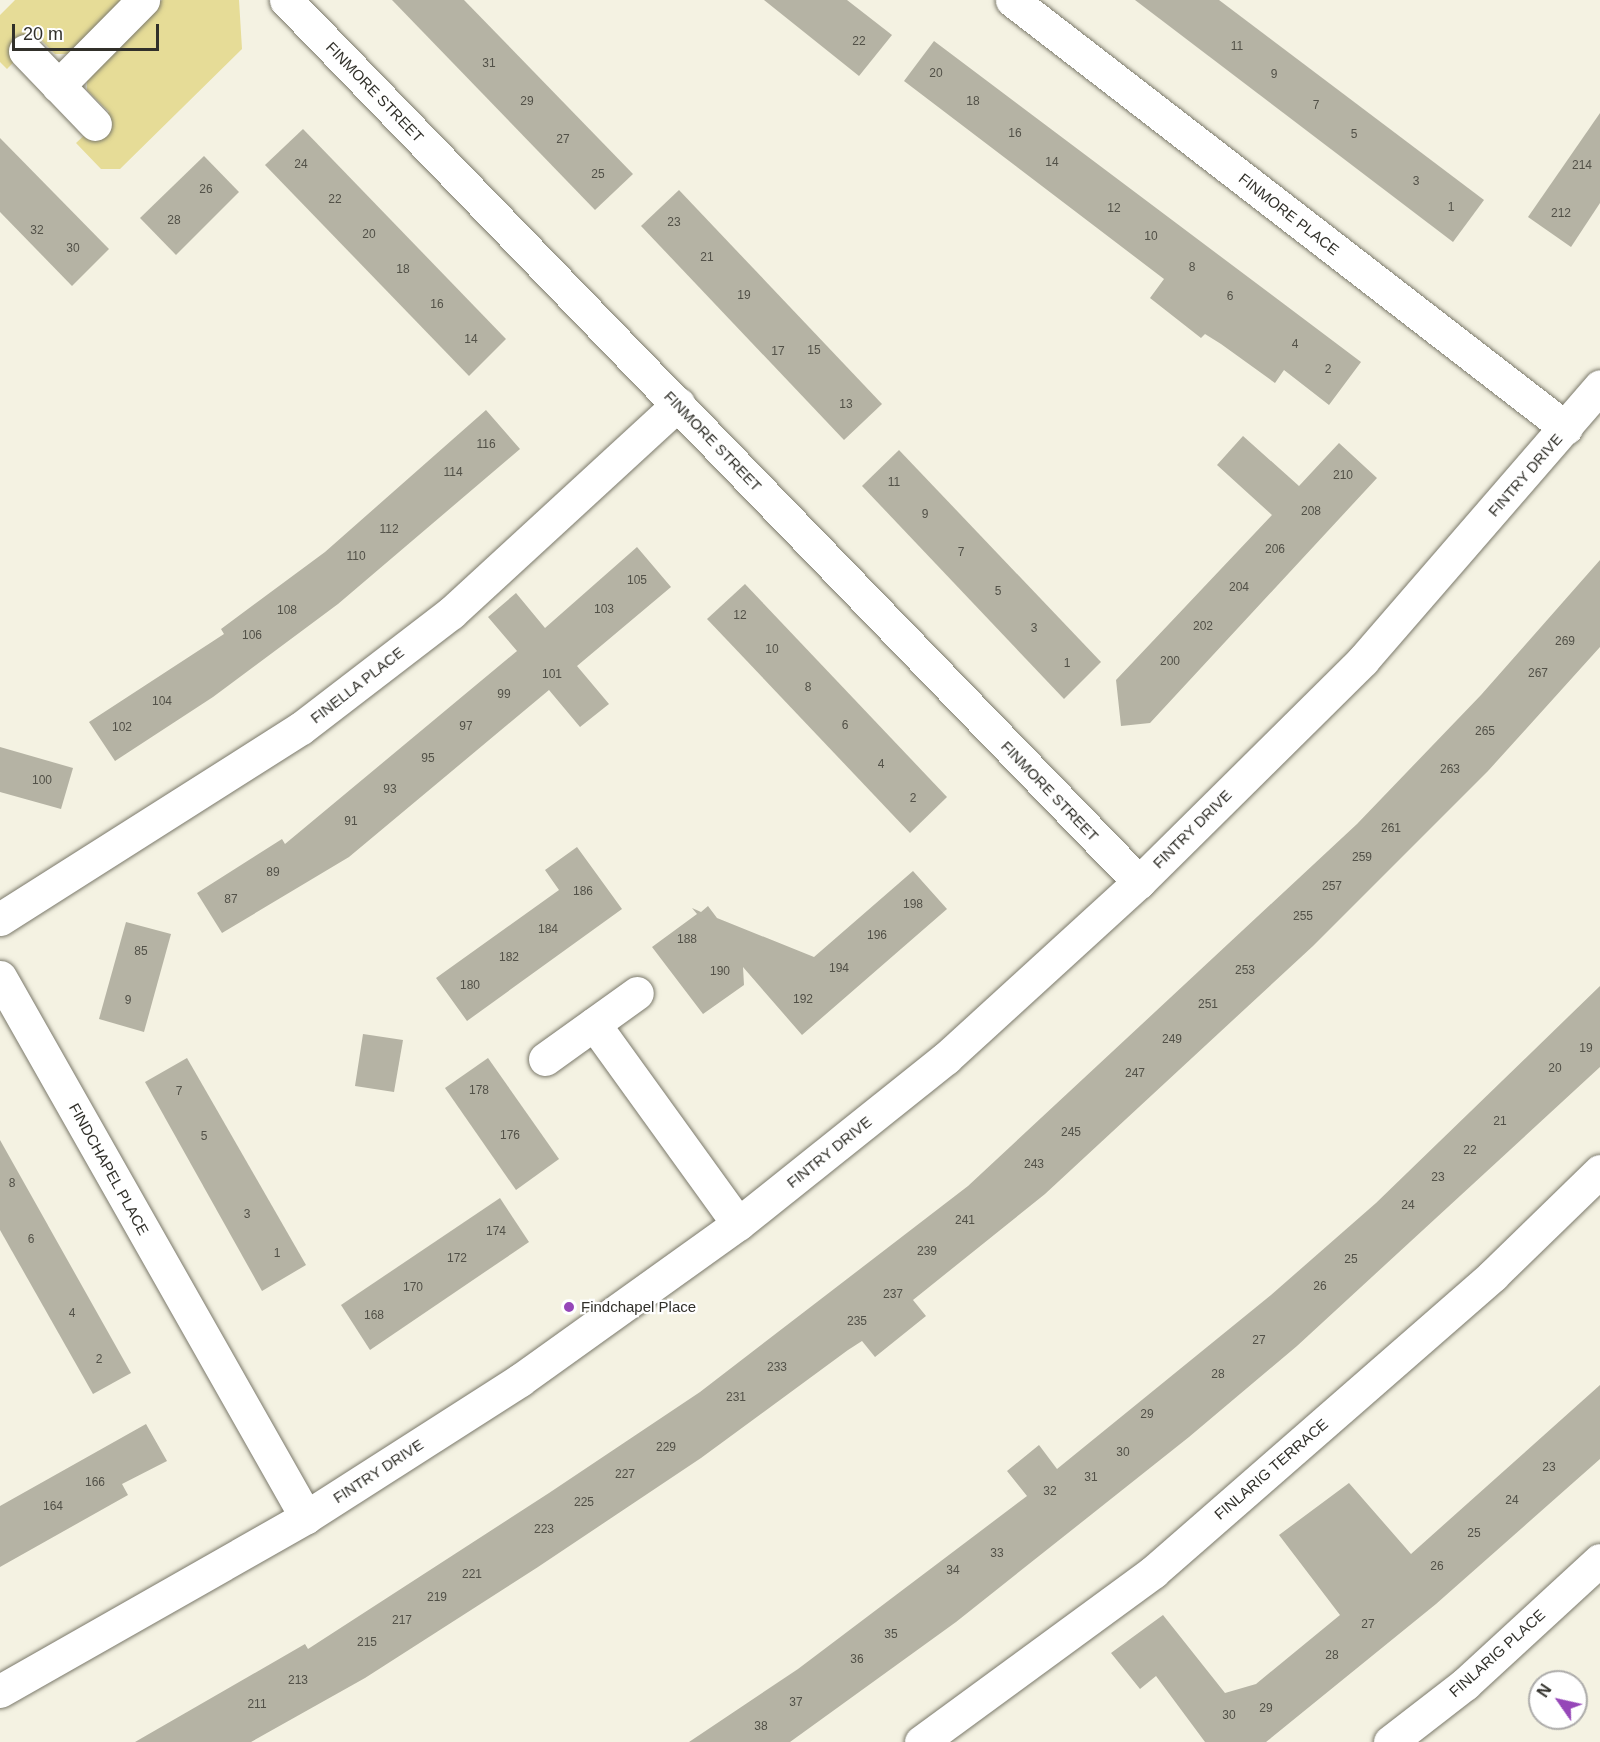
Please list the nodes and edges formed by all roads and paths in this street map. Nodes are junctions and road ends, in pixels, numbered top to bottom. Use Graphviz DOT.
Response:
graph roads {
  1 [pos="144,0"];
  2 [pos="286,0"];
  3 [pos="1012,0"];
  4 [pos="25,51"];
  5 [pos="58,86"];
  6 [pos="96,124"];
  7 [pos="1600,386"];
  8 [pos="678,404"];
  9 [pos="1566,428"];
  10 [pos="1139,882"];
  11 [pos="0,919"];
  12 [pos="0,976"];
  13 [pos="637,993"];
  14 [pos="594,1024"];
  15 [pos="545,1059"];
  16 [pos="1600,1171"];
  17 [pos="738,1224"];
  18 [pos="306,1517"];
  19 [pos="1600,1560"];
  20 [pos="0,1691"];
  21 [pos="921,1742"];
  22 [pos="1390,1742"];
  1 -- 5 [label="street"];
  2 -- 8 [label="street, FINMORE STREET"];
  3 -- 9 [label="street, FINMORE PLACE"];
  4 -- 5 [label="street"];
  5 -- 6 [label="street"];
  7 -- 9 [label="street, FINTRY DRIVE"];
  8 -- 10 [label="street, FINMORE STREET"];
  8 -- 11 [label="street, FINELLA PLACE"];
  9 -- 10 [label="street, FINTRY DRIVE"];
  10 -- 17 [label="street, FINTRY DRIVE"];
  12 -- 18 [label="street, FINDCHAPEL PLACE"];
  13 -- 14 [label="street"];
  14 -- 15 [label="street"];
  14 -- 17 [label="street"];
  16 -- 21 [label="street, FINLARIG TERRACE"];
  17 -- 18 [label="street, FINTRY DRIVE"];
  18 -- 20 [label="street, FINTRY DRIVE"];
  19 -- 22 [label="street, FINLARIG PLACE"];
}
